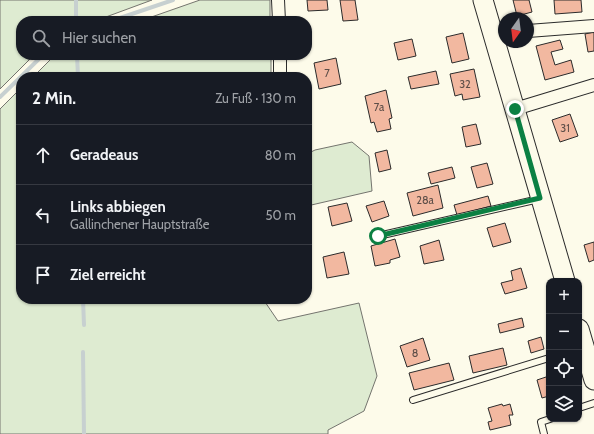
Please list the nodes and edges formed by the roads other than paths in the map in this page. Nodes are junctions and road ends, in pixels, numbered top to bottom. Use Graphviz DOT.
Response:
graph roads {
  1 [pos="278,0"];
  2 [pos="483,0"];
  3 [pos="279,16"];
  4 [pos="594,26"];
  5 [pos="534,31"];
  6 [pos="498,33"];
  7 [pos="501,48"];
  8 [pos="280,60"];
  9 [pos="280,72"];
  10 [pos="594,86"];
  11 [pos="515,109"];
  12 [pos="540,198"];
  13 [pos="378,236"];
  14 [pos="564,278"];
  15 [pos="582,348"];
  16 [pos="546,359"];
  17 [pos="594,380"];
  18 [pos="412,400"];
  19 [pos="594,403"];
  20 [pos="582,407"];
  21 [pos="546,420"];
  22 [pos="544,434"];
  1 -- 3 [label="street"];
  2 -- 6 [label="main road"];
  4 -- 5 [label="street"];
  7 -- 11 [label="main road"];
  8 -- 9 [label="street"];
  10 -- 11 [label="street"];
  11 -- 12 [label="main road"];
  12 -- 13 [label="lane"];
  12 -- 14 [label="main road"];
  15 -- 17 [label="main road"];
  16 -- 18 [label="lane"];
  19 -- 20 [label="lane"];
  21 -- 22 [label="lane"];
}
